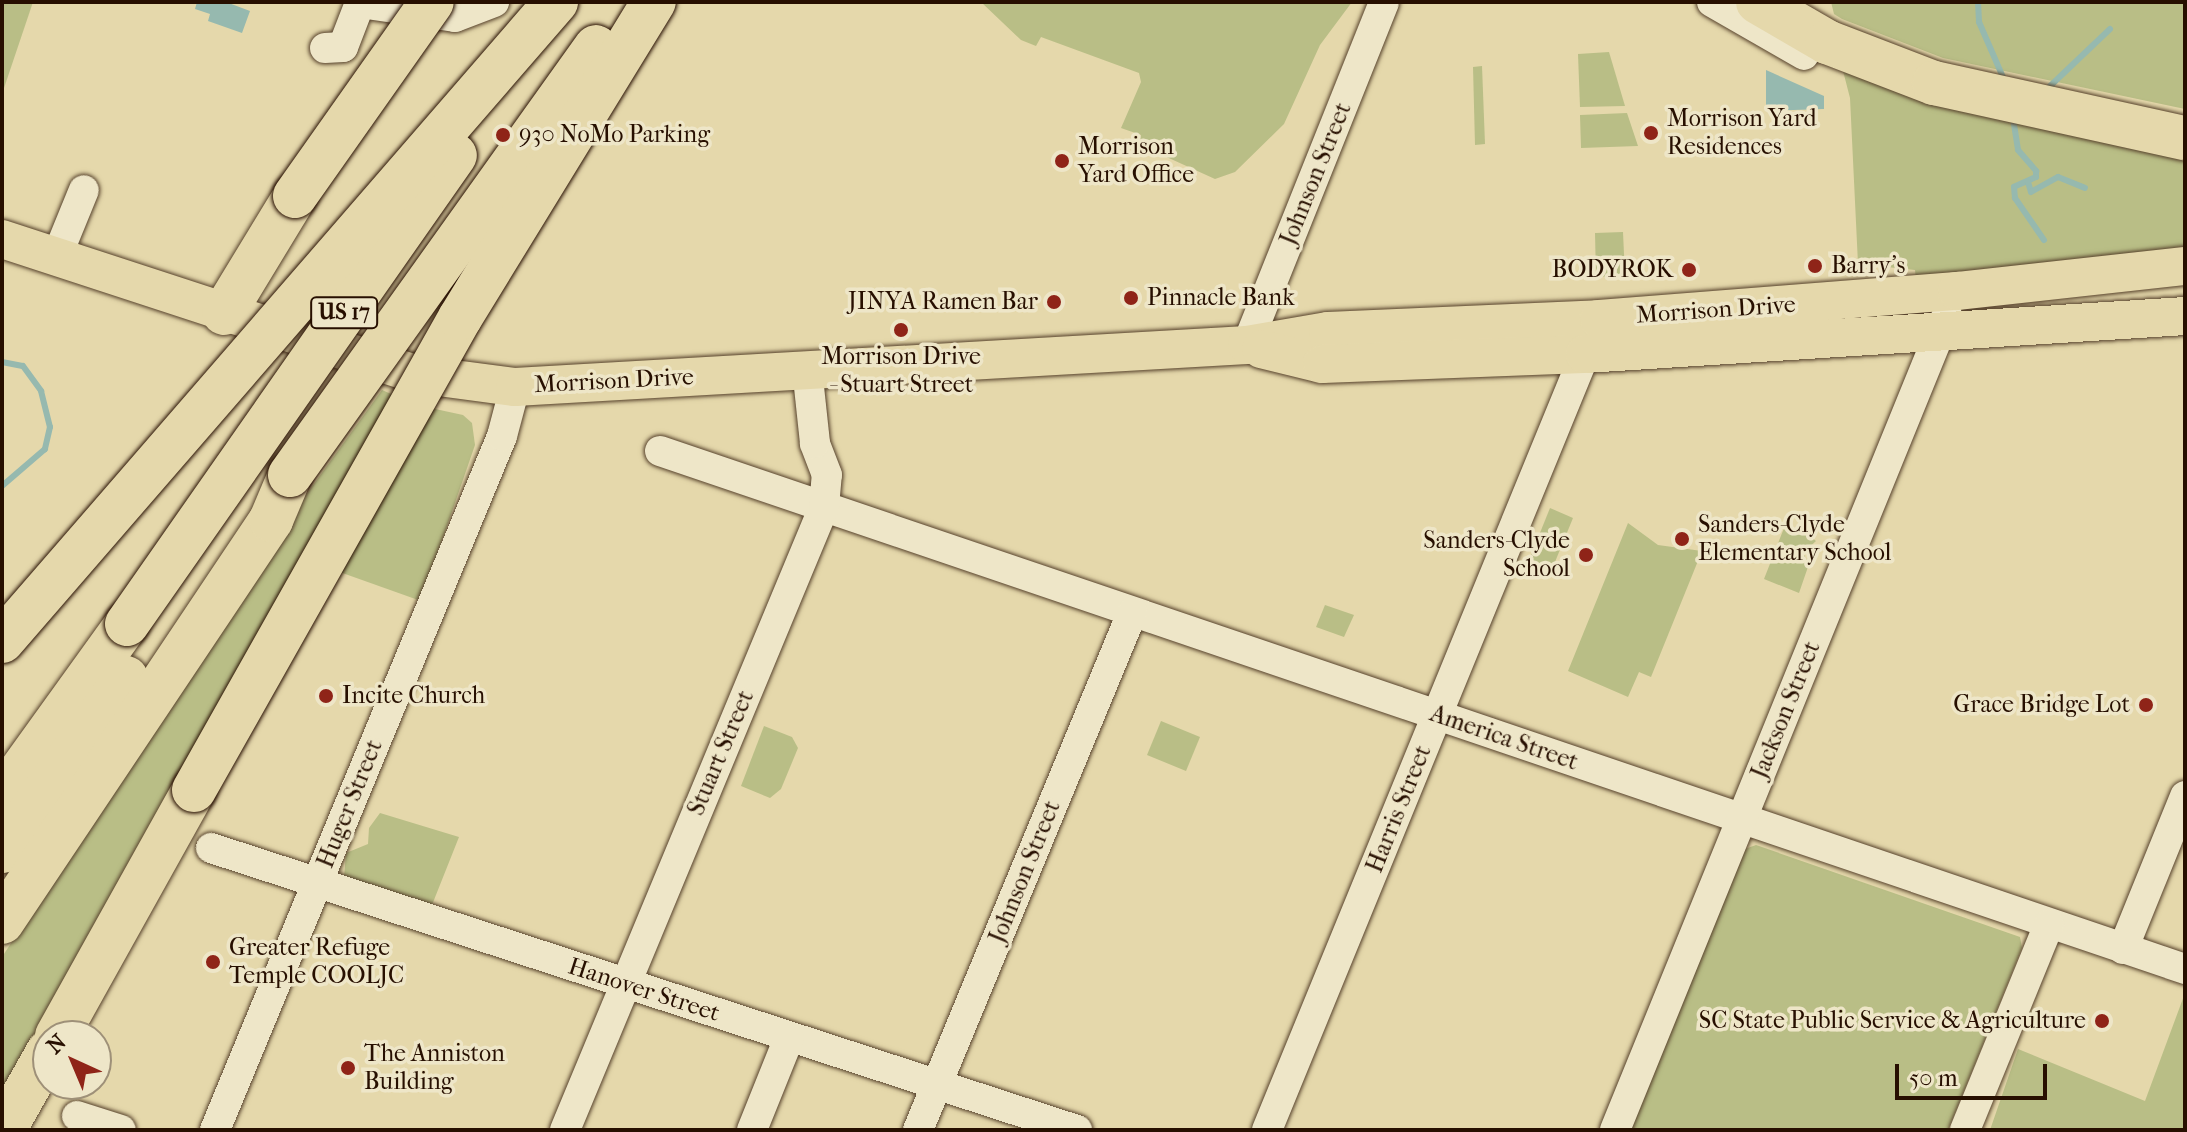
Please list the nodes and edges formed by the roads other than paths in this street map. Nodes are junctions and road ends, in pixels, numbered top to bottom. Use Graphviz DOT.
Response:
graph roads {
  1 [pos="432,2"];
  2 [pos="494,2"];
  3 [pos="556,2"];
  4 [pos="562,2"];
  5 [pos="628,2"];
  6 [pos="654,2"];
  7 [pos="1384,2"];
  8 [pos="1712,2"];
  9 [pos="1758,2"];
  10 [pos="325,48"];
  11 [pos="1804,55"];
  12 [pos="2185,138"];
  13 [pos="84,190"];
  14 [pos="2,239"];
  15 [pos="57,256"];
  16 [pos="2185,266"];
  17 [pos="1957,291"];
  18 [pos="224,313"];
  19 [pos="2185,316"];
  20 [pos="1942,328"];
  21 [pos="1247,345"];
  22 [pos="1585,354"];
  23 [pos="807,368"];
  24 [pos="515,387"];
  25 [pos="660,451"];
  26 [pos="290,475"];
  27 [pos="824,507"];
  28 [pos="1132,613"];
  29 [pos="127,624"];
  30 [pos="2,641"];
  31 [pos="1437,715"];
  32 [pos="2,775"];
  33 [pos="2185,796"];
  34 [pos="2,797"];
  35 [pos="1742,819"];
  36 [pos="211,848"];
  37 [pos="2,851"];
  38 [pos="318,883"];
  39 [pos="2,922"];
  40 [pos="2049,924"];
  41 [pos="2123,949"];
  42 [pos="2185,969"];
  43 [pos="624,984"];
  44 [pos="66,1020"];
  45 [pos="789,1038"];
  46 [pos="32,1080"];
  47 [pos="937,1085"];
  48 [pos="77,1116"];
  49 [pos="4,1130"];
  50 [pos="121,1130"];
  51 [pos="215,1130"];
  52 [pos="565,1130"];
  53 [pos="752,1130"];
  54 [pos="918,1130"];
  55 [pos="1077,1130"];
  56 [pos="1267,1130"];
  57 [pos="1615,1130"];
  58 [pos="1965,1130"];
  1 -- 18 [label="highway, bridge"];
  2 -- 10 [label="street"];
  3 -- 30 [label="highway, bridge"];
  4 -- 29 [label="highway, US 17, bridge"];
  5 -- 26 [label="highway, US 17, bridge"];
  6 -- 44 [label="highway, bridge"];
  7 -- 21 [label="street, Johnson Street"];
  8 -- 11 [label="street"];
  9 -- 12 [label="highway"];
  13 -- 15 [label="street"];
  14 -- 15 [label="main road, Morrison Drive"];
  15 -- 18 [label="main road, Morrison Drive"];
  16 -- 17 [label="main road, Morrison Drive"];
  17 -- 20 [label="street, Jackson Street"];
  17 -- 21 [label="main road, Morrison Drive"];
  18 -- 24 [label="main road, Morrison Drive"];
  19 -- 20 [label="main road, Morrison Drive"];
  20 -- 22 [label="main road, Morrison Drive"];
  20 -- 35 [label="street, Jackson Street"];
  21 -- 22 [label="main road, Morrison Drive"];
  21 -- 23 [label="main road, Morrison Drive"];
  22 -- 31 [label="street, Harris Street"];
  23 -- 24 [label="main road, Morrison Drive"];
  23 -- 27 [label="street, Stuart Street"];
  24 -- 38 [label="street, Huger Street"];
  25 -- 27 [label="street, America Street"];
  26 -- 37 [label="highway, US 17"];
  26 -- 39 [label="highway"];
  27 -- 28 [label="street, America Street"];
  27 -- 43 [label="street, Stuart Street"];
  28 -- 31 [label="street, America Street"];
  28 -- 47 [label="street, Johnson Street"];
  29 -- 32 [label="highway"];
  29 -- 34 [label="highway, US 17"];
  31 -- 35 [label="street, America Street"];
  31 -- 56 [label="street, Harris Street"];
  33 -- 41 [label="street"];
  35 -- 40 [label="street, America Street"];
  35 -- 57 [label="street, Jackson Street"];
  36 -- 38 [label="street, Hanover Street"];
  38 -- 43 [label="street, Hanover Street"];
  38 -- 51 [label="street, Huger Street"];
  40 -- 41 [label="street, America Street"];
  40 -- 58 [label="street"];
  41 -- 42 [label="street, America Street"];
  43 -- 45 [label="street, Hanover Street"];
  43 -- 52 [label="street, Stuart Street"];
  45 -- 47 [label="street, Hanover Street"];
  45 -- 53 [label="street"];
  46 -- 49 [label="highway"];
  47 -- 54 [label="street, Johnson Street"];
  47 -- 55 [label="street, Hanover Street"];
  48 -- 50 [label="street"];
}
